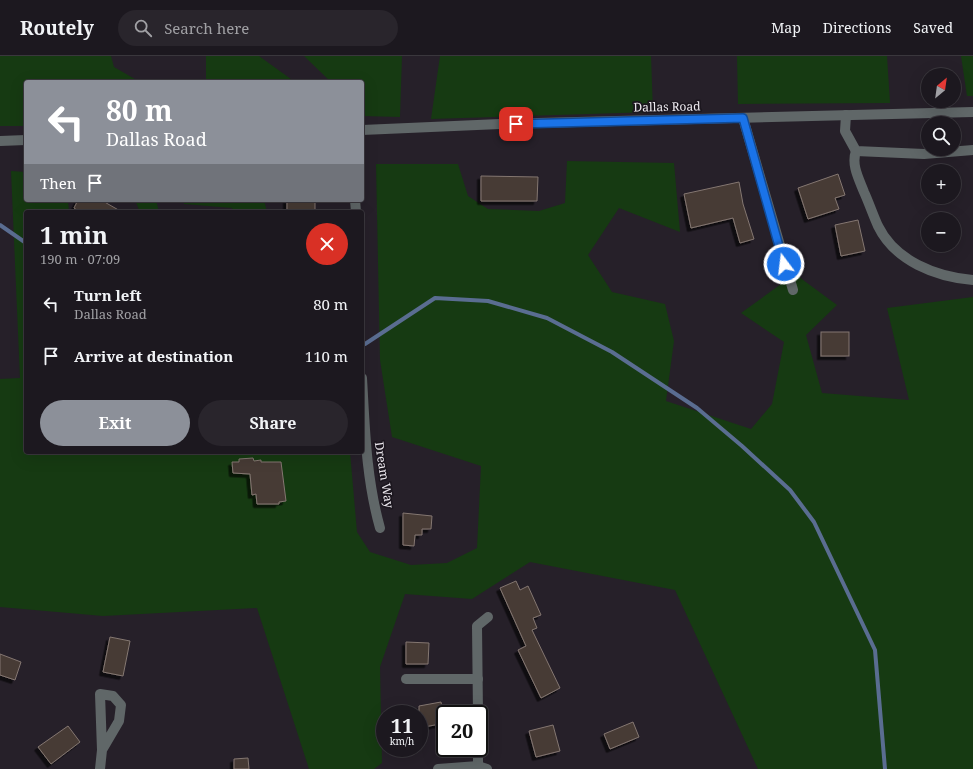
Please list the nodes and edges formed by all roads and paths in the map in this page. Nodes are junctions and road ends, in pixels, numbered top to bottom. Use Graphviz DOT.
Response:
graph roads {
  1 [pos="973,112"];
  2 [pos="846,115"];
  3 [pos="743,118"];
  4 [pos="364,130"];
  5 [pos="24,140"];
  6 [pos="0,141"];
  7 [pos="973,150"];
  8 [pos="856,151"];
  9 [pos="973,280"];
  10 [pos="793,290"];
  11 [pos="364,417"];
  12 [pos="380,528"];
  13 [pos="488,617"];
  14 [pos="406,679"];
  15 [pos="478,679"];
  16 [pos="478,705"];
  17 [pos="102,750"];
  18 [pos="480,757"];
  19 [pos="482,767"];
  20 [pos="100,769"];
  21 [pos="438,769"];
  1 -- 2 [label="street, Dallas Road"];
  2 -- 3 [label="street, Dallas Road"];
  2 -- 8 [label="street"];
  3 -- 4 [label="street, Dallas Road"];
  3 -- 10 [label="street"];
  5 -- 6 [label="street"];
  7 -- 8 [label="street"];
  8 -- 9 [label="street"];
  11 -- 12 [label="street, Dream Way"];
  13 -- 15 [label="street"];
  14 -- 15 [label="street"];
  15 -- 16 [label="street"];
  17 -- 17 [label="street"];
  17 -- 20 [label="street"];
  18 -- 19 [label="street"];
  19 -- 21 [label="street"];
}
